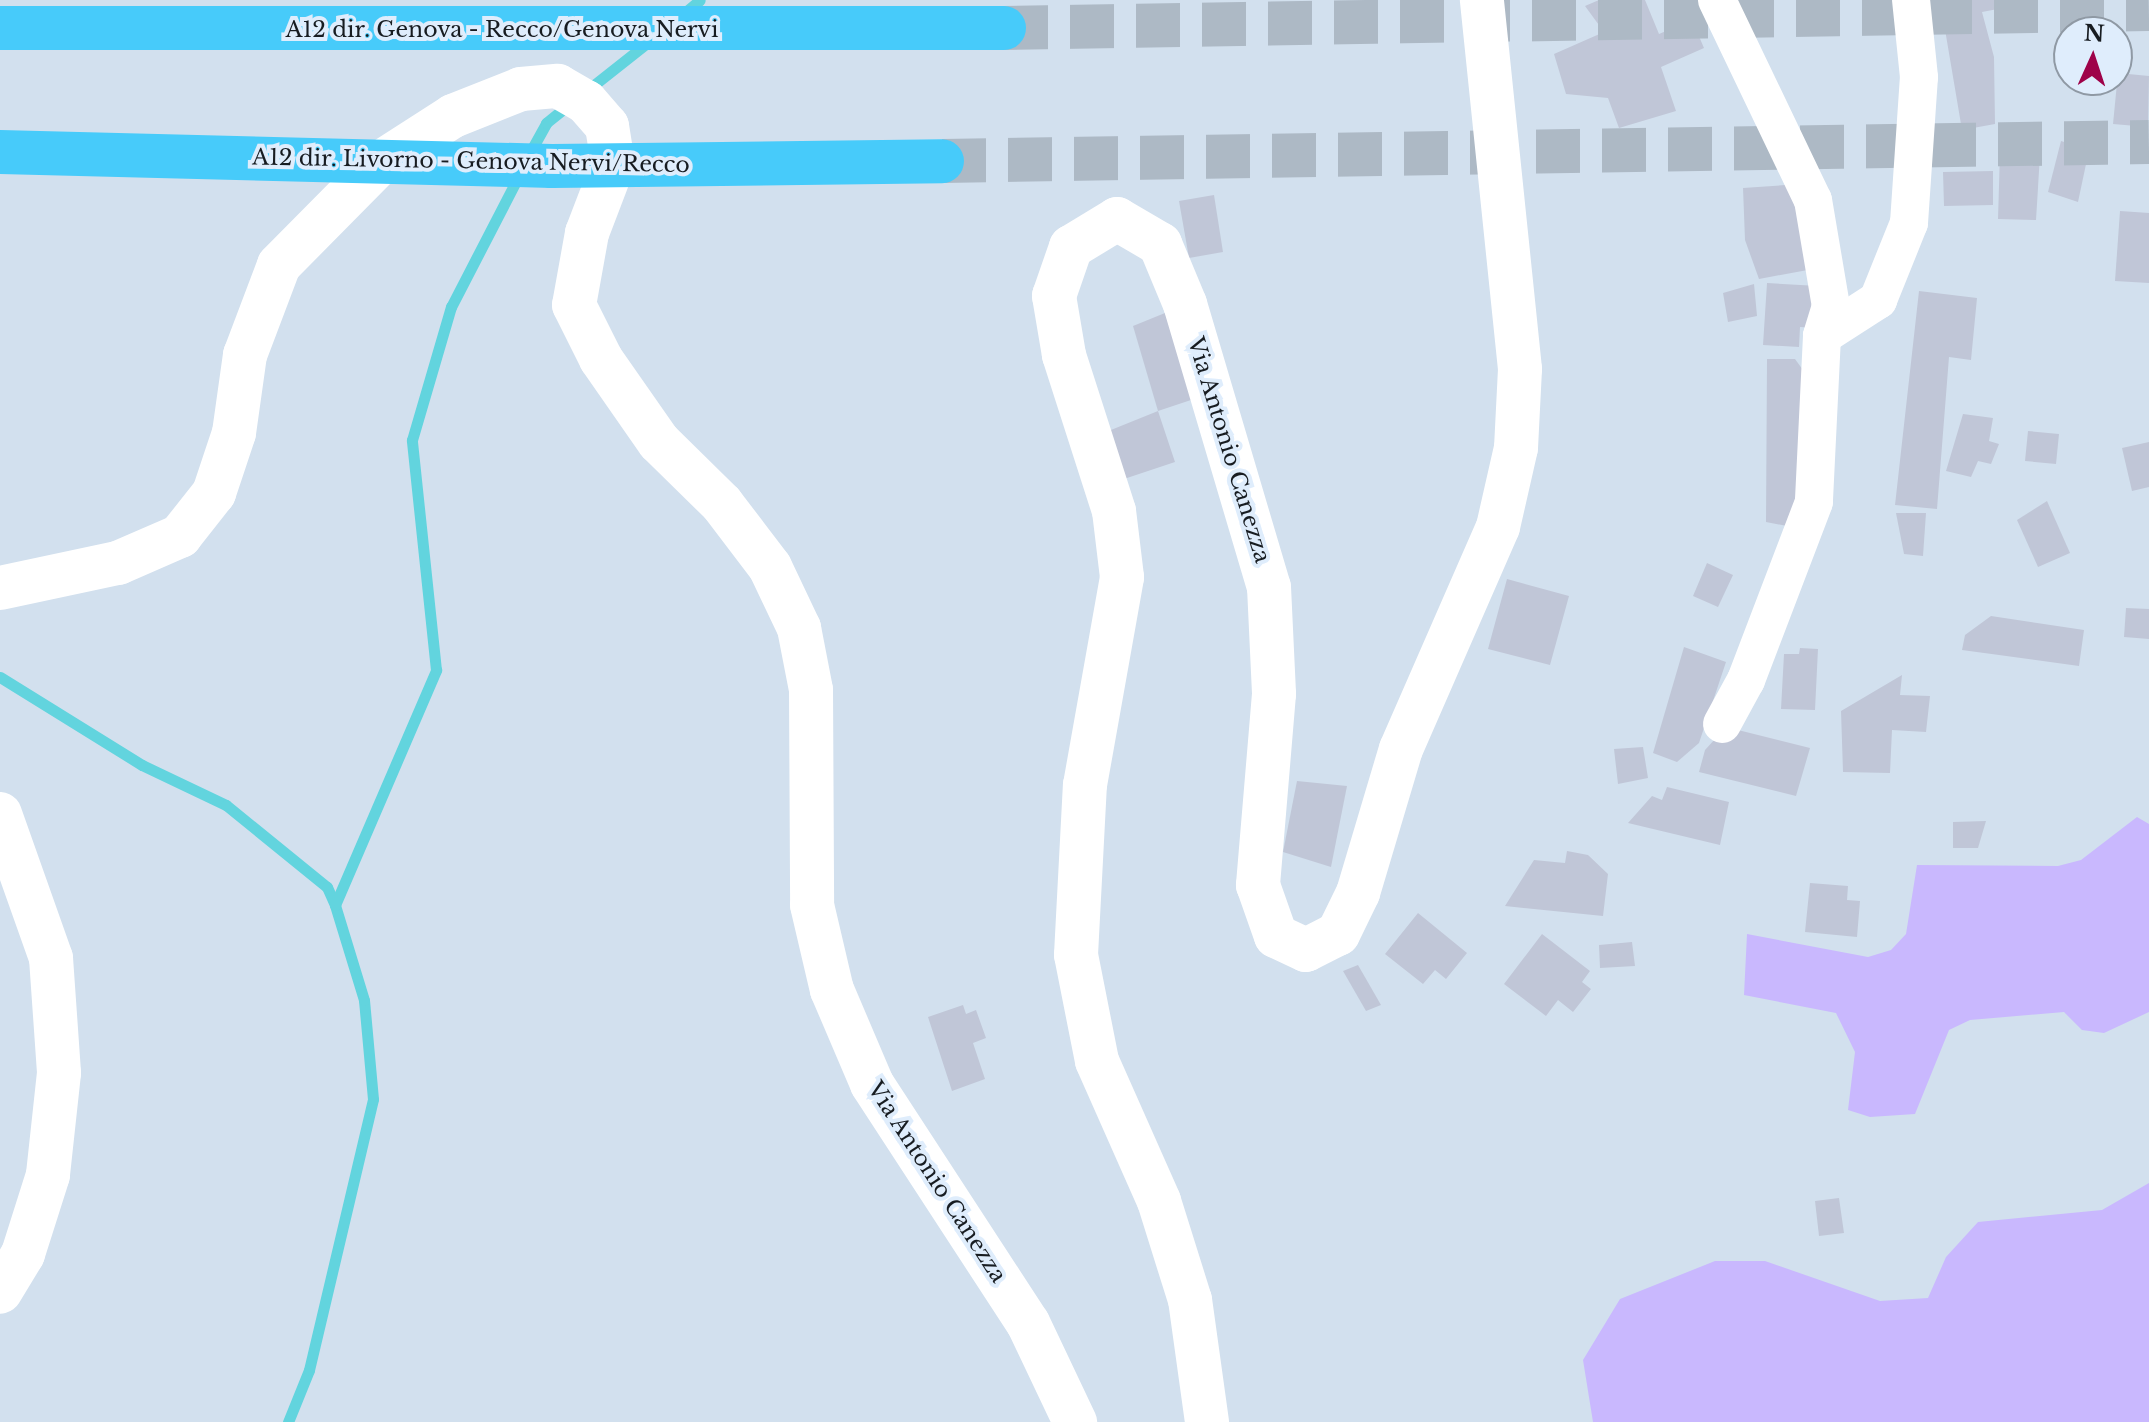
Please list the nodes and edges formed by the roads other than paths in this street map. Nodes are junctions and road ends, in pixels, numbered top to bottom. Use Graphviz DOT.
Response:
graph roads {
  1 [pos="1482,0"];
  2 [pos="1717,0"];
  3 [pos="1911,0"];
  4 [pos="0,28"];
  5 [pos="1004,28"];
  6 [pos="0,152"];
  7 [pos="942,161"];
  8 [pos="1822,336"];
  9 [pos="0,588"];
  10 [pos="1722,724"];
  11 [pos="0,814"];
  12 [pos="0,1292"];
  13 [pos="1075,1422"];
  14 [pos="1207,1422"];
  1 -- 14 [label="street, Via Antonio Canezza"];
  2 -- 8 [label="street"];
  3 -- 8 [label="street"];
  4 -- 5 [label="highway, A12 dir. Genova - Recco/Genova Nervi"];
  6 -- 7 [label="highway, A12 dir. Livorno - Genova Nervi/Recco"];
  8 -- 10 [label="street"];
  9 -- 13 [label="street, Via Antonio Canezza"];
  11 -- 12 [label="street"];
}
